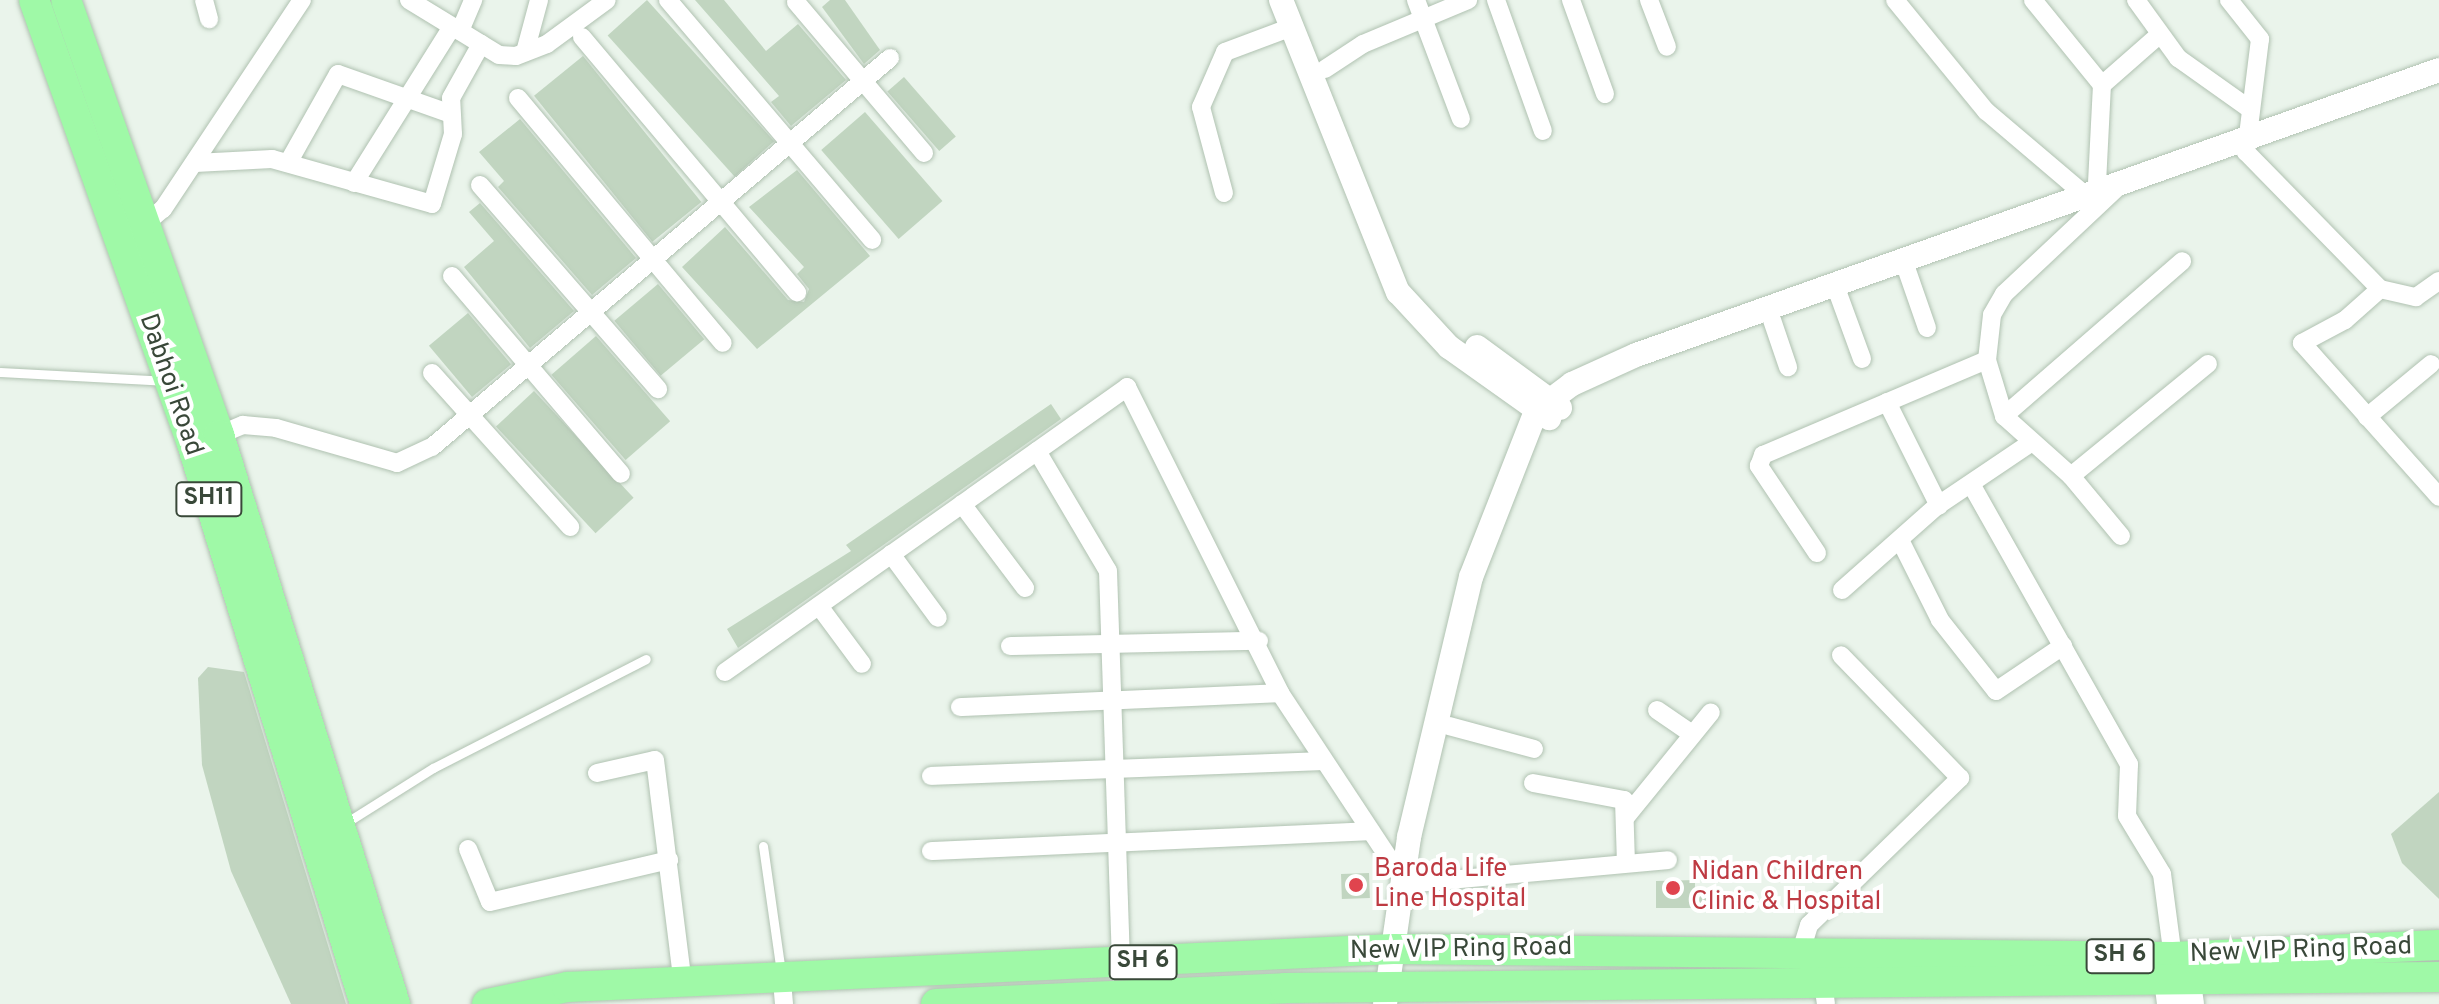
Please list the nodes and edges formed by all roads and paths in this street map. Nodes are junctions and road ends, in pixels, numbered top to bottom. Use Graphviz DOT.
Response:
graph roads {
  1 [pos="34,0"];
  2 [pos="66,0"];
  3 [pos="204,0"];
  4 [pos="302,0"];
  5 [pos="409,0"];
  6 [pos="473,0"];
  7 [pos="539,0"];
  8 [pos="607,0"];
  9 [pos="668,0"];
  10 [pos="1281,0"];
  11 [pos="1297,0"];
  12 [pos="1416,0"];
  13 [pos="1468,0"];
  14 [pos="1496,0"];
  15 [pos="1571,0"];
  16 [pos="1649,0"];
  17 [pos="1895,0"];
  18 [pos="2033,0"];
  19 [pos="2136,0"];
  20 [pos="2229,0"];
  21 [pos="796,2"];
  22 [pos="1422,18"];
  23 [pos="209,19"];
  24 [pos="1292,27"];
  25 [pos="456,29"];
  26 [pos="2160,34"];
  27 [pos="582,37"];
  28 [pos="481,44"];
  29 [pos="1667,47"];
  30 [pos="525,52"];
  31 [pos="890,58"];
  32 [pos="1325,69"];
  33 [pos="2439,70"];
  34 [pos="864,81"];
  35 [pos="2439,84"];
  36 [pos="2102,85"];
  37 [pos="2404,90"];
  38 [pos="1605,94"];
  39 [pos="405,98"];
  40 [pos="518,98"];
  41 [pos="2247,107"];
  42 [pos="451,114"];
  43 [pos="1461,119"];
  44 [pos="1543,131"];
  45 [pos="792,145"];
  46 [pos="2244,146"];
  47 [pos="924,153"];
  48 [pos="195,163"];
  49 [pos="288,163"];
  50 [pos="354,183"];
  51 [pos="480,185"];
  52 [pos="1224,193"];
  53 [pos="2095,198"];
  54 [pos="722,202"];
  55 [pos="131,232"];
  56 [pos="872,240"];
  57 [pos="653,259"];
  58 [pos="2182,261"];
  59 [pos="1905,265"];
  60 [pos="452,276"];
  61 [pos="2439,281"];
  62 [pos="2380,289"];
  63 [pos="797,292"];
  64 [pos="1839,296"];
  65 [pos="591,313"];
  66 [pos="1772,320"];
  67 [pos="1927,328"];
  68 [pos="723,343"];
  69 [pos="1862,359"];
  70 [pos="1987,360"];
  71 [pos="2208,364"];
  72 [pos="2431,364"];
  73 [pos="528,367"];
  74 [pos="1788,367"];
  75 [pos="0,372"];
  76 [pos="432,373"];
  77 [pos="169,381"];
  78 [pos="658,389"];
  79 [pos="1887,402"];
  80 [pos="1550,410"];
  81 [pos="471,414"];
  82 [pos="2004,416"];
  83 [pos="2367,417"];
  84 [pos="219,435"];
  85 [pos="2029,444"];
  86 [pos="1037,451"];
  87 [pos="2439,467"];
  88 [pos="621,474"];
  89 [pos="2071,476"];
  90 [pos="2423,479"];
  91 [pos="1971,484"];
  92 [pos="2439,497"];
  93 [pos="962,504"];
  94 [pos="1939,506"];
  95 [pos="570,527"];
  96 [pos="2121,536"];
  97 [pos="1900,540"];
  98 [pos="1817,553"];
  99 [pos="891,554"];
  100 [pos="1025,588"];
  101 [pos="1842,590"];
  102 [pos="819,606"];
  103 [pos="938,618"];
  104 [pos="1111,641"];
  105 [pos="1259,641"];
  106 [pos="1010,646"];
  107 [pos="2063,646"];
  108 [pos="1841,655"];
  109 [pos="646,659"];
  110 [pos="862,664"];
  111 [pos="725,672"];
  112 [pos="1280,693"];
  113 [pos="1113,698"];
  114 [pos="960,707"];
  115 [pos="1657,710"];
  116 [pos="1711,712"];
  117 [pos="1449,726"];
  118 [pos="1692,734"];
  119 [pos="1534,749"];
  120 [pos="1322,761"];
  121 [pos="597,773"];
  122 [pos="1115,774"];
  123 [pos="931,776"];
  124 [pos="1533,783"];
  125 [pos="1625,818"];
  126 [pos="338,828"];
  127 [pos="1370,831"];
  128 [pos="1118,842"];
  129 [pos="763,846"];
  130 [pos="468,849"];
  131 [pos="931,851"];
  132 [pos="669,860"];
  133 [pos="1668,860"];
  134 [pos="1626,862"];
  135 [pos="1406,884"];
  136 [pos="2439,945"];
  137 [pos="1802,948"];
  138 [pos="1393,949"];
  139 [pos="1121,963"];
  140 [pos="2176,977"];
  141 [pos="2439,977"];
  142 [pos="683,984"];
  143 [pos="783,992"];
  144 [pos="1825,993"];
  145 [pos="1387,996"];
  146 [pos="1066,1001"];
  147 [pos="365,1004"];
  148 [pos="395,1004"];
  149 [pos="487,1004"];
  150 [pos="936,1004"];
  1 -- 55 [label="main road, Dabhoi Road / SH11"];
  2 -- 55 [label="main road, Dabhoi Road / SH11"];
  3 -- 23 [label="street"];
  4 -- 48 [label="street"];
  5 -- 25 [label="street"];
  6 -- 25 [label="street"];
  7 -- 30 [label="street"];
  8 -- 30 [label="street"];
  9 -- 45 [label="street"];
  10 -- 24 [label="street"];
  11 -- 32 [label="street"];
  12 -- 22 [label="street"];
  13 -- 22 [label="street"];
  14 -- 44 [label="street"];
  15 -- 38 [label="street"];
  16 -- 29 [label="street"];
  17 -- 53 [label="street"];
  18 -- 36 [label="street"];
  19 -- 26 [label="street"];
  20 -- 41 [label="street"];
  21 -- 34 [label="street"];
  22 -- 32 [label="street"];
  22 -- 43 [label="street"];
  24 -- 52 [label="street"];
  24 -- 80 [label="street"];
  25 -- 28 [label="street"];
  25 -- 39 [label="street"];
  26 -- 36 [label="street"];
  26 -- 41 [label="street"];
  27 -- 54 [label="street"];
  28 -- 30 [label="street"];
  28 -- 42 [label="street"];
  31 -- 34 [label="street"];
  32 -- 80 [label="street"];
  33 -- 37 [label="street"];
  34 -- 45 [label="street"];
  34 -- 47 [label="street"];
  35 -- 37 [label="street"];
  36 -- 53 [label="street"];
  37 -- 46 [label="street"];
  39 -- 42 [label="street"];
  39 -- 49 [label="street"];
  39 -- 50 [label="street"];
  40 -- 57 [label="street"];
  41 -- 46 [label="street"];
  42 -- 50 [label="street"];
  45 -- 54 [label="street"];
  45 -- 56 [label="street"];
  46 -- 53 [label="street"];
  46 -- 53 [label="street"];
  46 -- 62 [label="street"];
  48 -- 49 [label="street"];
  48 -- 55 [label="street"];
  49 -- 50 [label="street"];
  51 -- 65 [label="street"];
  53 -- 59 [label="street"];
  53 -- 70 [label="street"];
  54 -- 57 [label="street"];
  54 -- 63 [label="street"];
  55 -- 77 [label="main road, Dabhoi Road / SH11"];
  55 -- 84 [label="main road, Dabhoi Road / SH11"];
  57 -- 65 [label="street"];
  57 -- 68 [label="street"];
  58 -- 82 [label="street"];
  59 -- 64 [label="street"];
  59 -- 67 [label="street"];
  59 -- 80 [label="street"];
  60 -- 73 [label="street"];
  61 -- 62 [label="street"];
  62 -- 83 [label="street"];
  64 -- 66 [label="street"];
  64 -- 69 [label="street"];
  65 -- 73 [label="street"];
  65 -- 78 [label="street"];
  66 -- 74 [label="street"];
  66 -- 80 [label="street"];
  70 -- 79 [label="street"];
  70 -- 82 [label="street"];
  71 -- 89 [label="street"];
  72 -- 83 [label="street"];
  73 -- 81 [label="street"];
  73 -- 88 [label="street"];
  75 -- 77 [label="lane"];
  76 -- 81 [label="street"];
  77 -- 147 [label="main road, Dabhoi Road / SH11"];
  79 -- 94 [label="street"];
  79 -- 98 [label="street"];
  80 -- 117 [label="street"];
  80 -- 135 [label="street"];
  81 -- 84 [label="street"];
  81 -- 95 [label="street"];
  82 -- 85 [label="street"];
  83 -- 90 [label="street"];
  84 -- 126 [label="main road, Dabhoi Road / SH11"];
  85 -- 89 [label="street"];
  85 -- 91 [label="street"];
  86 -- 93 [label="street"];
  86 -- 104 [label="street"];
  86 -- 105 [label="street"];
  87 -- 90 [label="street"];
  89 -- 96 [label="street"];
  90 -- 92 [label="street"];
  91 -- 94 [label="street"];
  91 -- 107 [label="street"];
  93 -- 99 [label="street"];
  93 -- 100 [label="street"];
  94 -- 97 [label="street"];
  97 -- 101 [label="street"];
  97 -- 107 [label="street"];
  99 -- 102 [label="street"];
  99 -- 103 [label="street"];
  102 -- 110 [label="street"];
  102 -- 111 [label="street"];
  104 -- 105 [label="street"];
  104 -- 106 [label="street"];
  104 -- 113 [label="street"];
  105 -- 112 [label="street"];
  107 -- 140 [label="street"];
  108 -- 137 [label="street"];
  109 -- 126 [label="lane"];
  112 -- 113 [label="street"];
  112 -- 120 [label="street"];
  113 -- 114 [label="street"];
  113 -- 122 [label="street"];
  115 -- 118 [label="street"];
  116 -- 118 [label="street"];
  117 -- 119 [label="street"];
  117 -- 135 [label="street"];
  118 -- 125 [label="street"];
  120 -- 122 [label="street"];
  120 -- 127 [label="street"];
  121 -- 132 [label="street"];
  122 -- 123 [label="street"];
  122 -- 128 [label="street"];
  124 -- 125 [label="street"];
  125 -- 134 [label="street"];
  126 -- 148 [label="main road, Dabhoi Road / SH11"];
  127 -- 128 [label="street"];
  127 -- 135 [label="street"];
  128 -- 131 [label="street"];
  128 -- 139 [label="street"];
  129 -- 143 [label="lane"];
  130 -- 132 [label="street"];
  132 -- 142 [label="street"];
  133 -- 134 [label="street"];
  134 -- 135 [label="street"];
  135 -- 138 [label="street"];
  136 -- 140 [label="main road, New VIP Ring Road / SH 6"];
  137 -- 138 [label="main road, New VIP Ring Road / SH 6"];
  137 -- 140 [label="main road, New VIP Ring Road / SH 6"];
  138 -- 139 [label="main road, New VIP Ring Road / SH 6"];
  138 -- 145 [label="street"];
  139 -- 143 [label="main road, New VIP Ring Road / SH 6"];
  140 -- 141 [label="main road, New VIP Ring Road / SH 6"];
  140 -- 144 [label="main road, New VIP Ring Road / SH 6"];
  142 -- 143 [label="main road, New VIP Ring Road / SH 6"];
  142 -- 149 [label="main road, New VIP Ring Road / SH 6"];
  144 -- 145 [label="main road, New VIP Ring Road / SH 6"];
  145 -- 146 [label="main road, New VIP Ring Road / SH 6"];
  146 -- 150 [label="main road, New VIP Ring Road / SH 6"];
}
